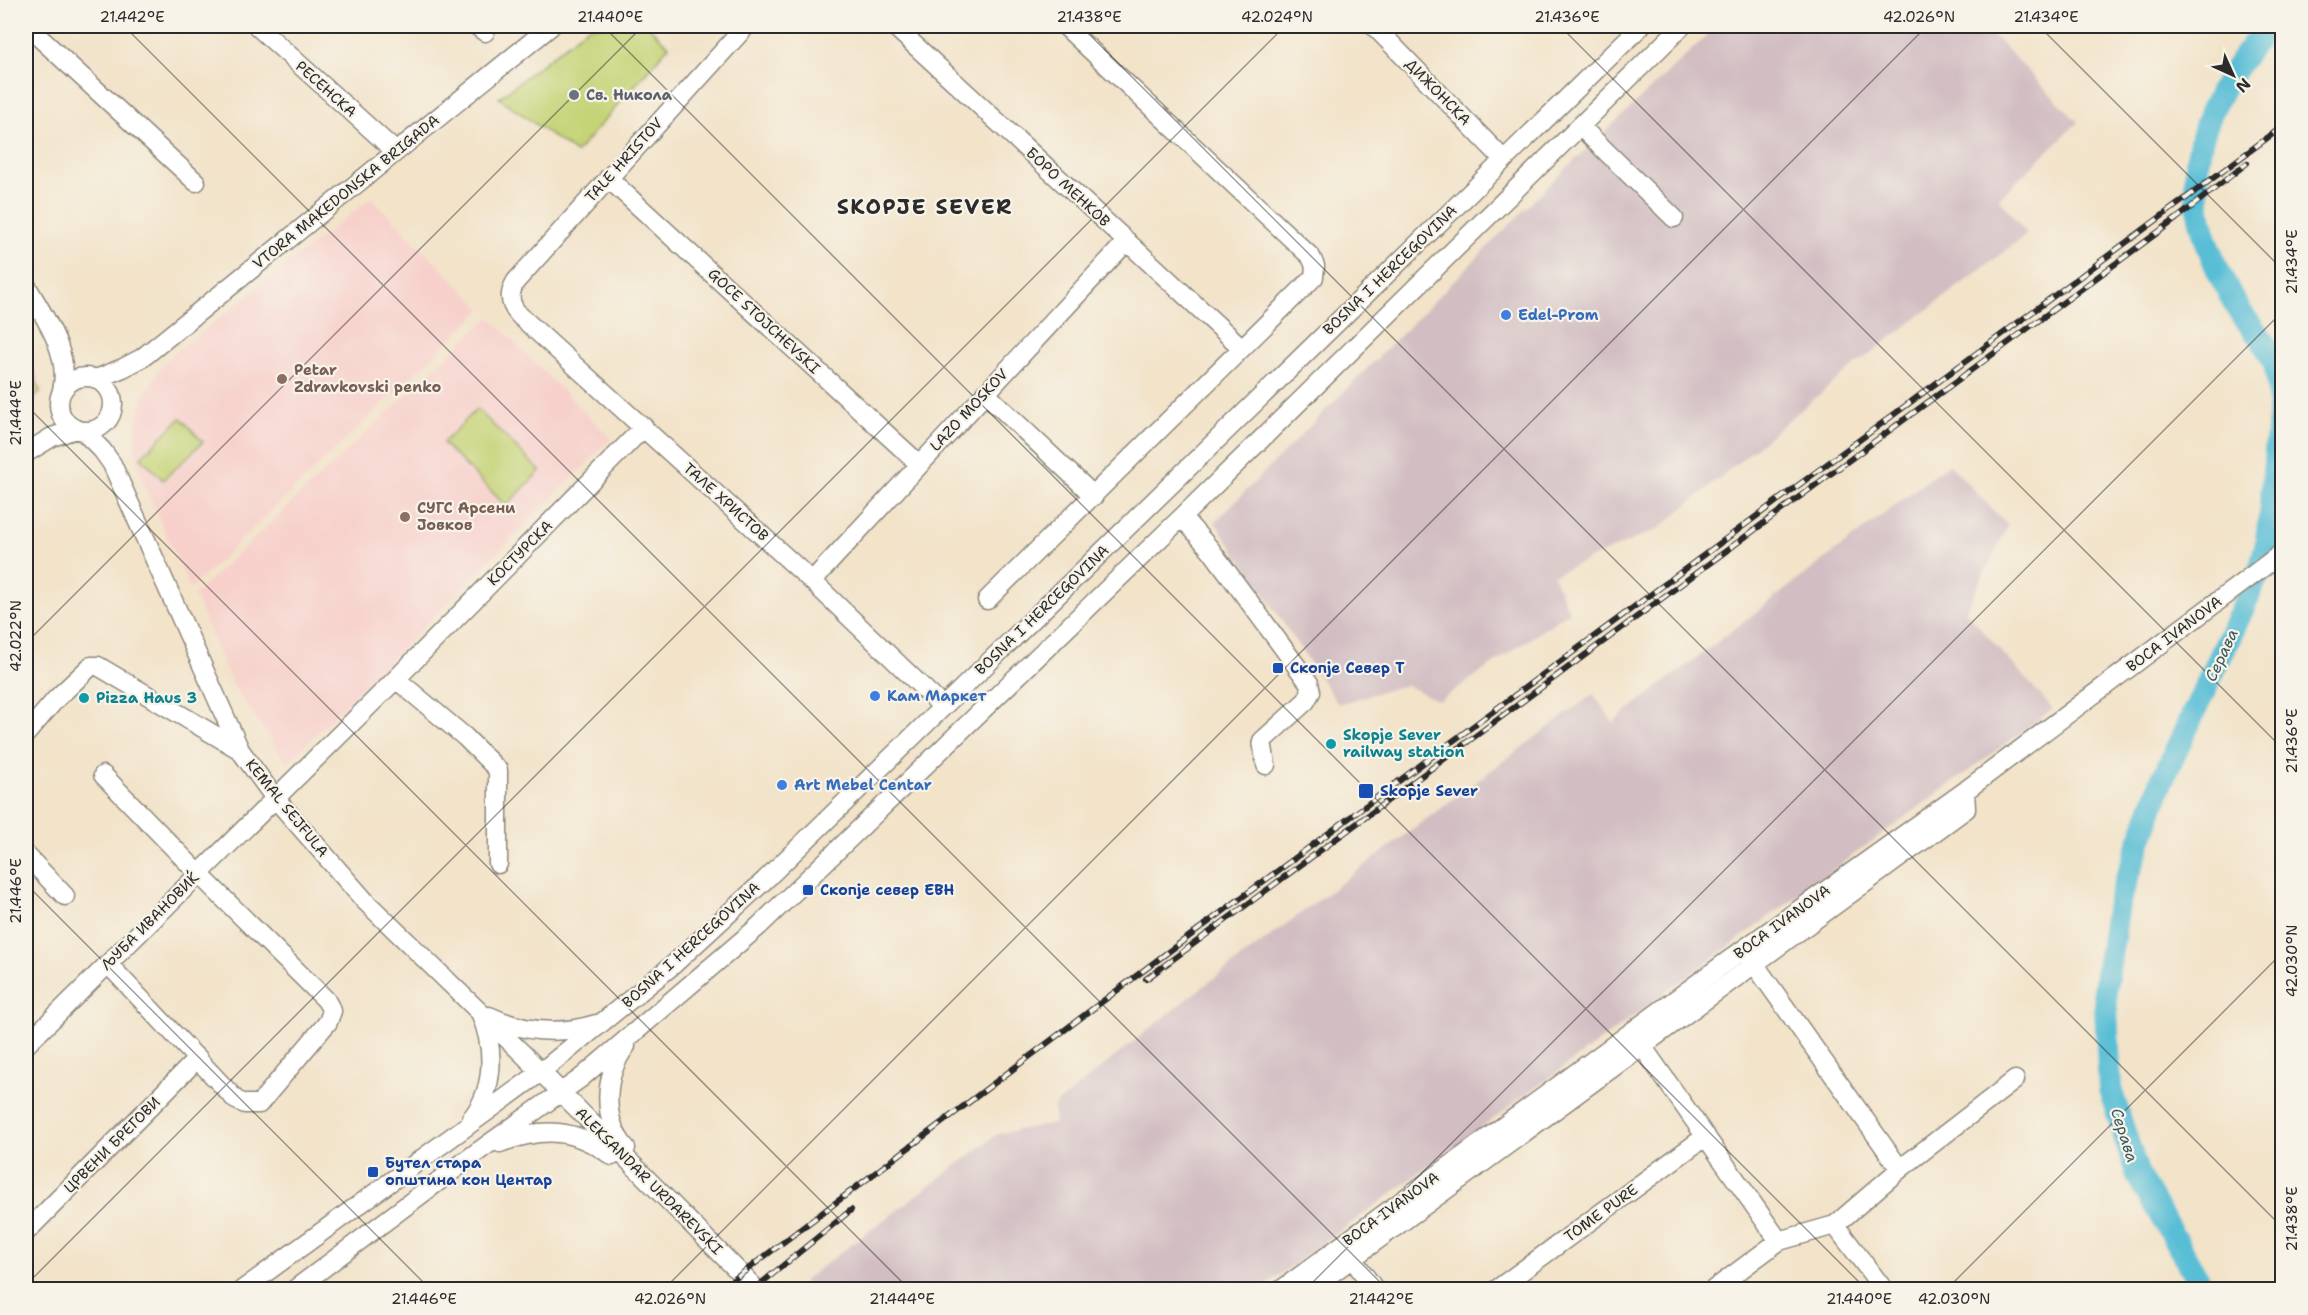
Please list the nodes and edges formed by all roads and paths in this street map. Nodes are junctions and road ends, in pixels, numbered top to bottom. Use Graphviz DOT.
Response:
graph roads {
  1 [pos="27,26"];
  2 [pos="257,26"];
  3 [pos="551,26"];
  4 [pos="746,26"];
  5 [pos="894,26"];
  6 [pos="1065,26"];
  7 [pos="1374,26"];
  8 [pos="1641,26"];
  9 [pos="1682,26"];
  10 [pos="1580,126"];
  11 [pos="395,152"];
  12 [pos="1503,159"];
  13 [pos="608,178"];
  14 [pos="196,182"];
  15 [pos="1674,218"];
  16 [pos="1127,241"];
  17 [pos="26,285"];
  18 [pos="1242,348"];
  19 [pos="61,351"];
  20 [pos="142,358"];
  21 [pos="93,378"];
  22 [pos="985,393"];
  23 [pos="61,399"];
  24 [pos="113,403"];
  25 [pos="107,421"];
  26 [pos="644,427"];
  27 [pos="79,430"];
  28 [pos="28,450"];
  29 [pos="112,464"];
  30 [pos="919,464"];
  31 [pos="1094,496"];
  32 [pos="1182,517"];
  33 [pos="2283,553"];
  34 [pos="812,581"];
  35 [pos="987,600"];
  36 [pos="396,679"];
  37 [pos="943,707"];
  38 [pos="26,734"];
  39 [pos="240,750"];
  40 [pos="1266,765"];
  41 [pos="103,775"];
  42 [pos="274,797"];
  43 [pos="26,855"];
  44 [pos="498,864"];
  45 [pos="198,873"];
  46 [pos="65,896"];
  47 [pos="1749,957"];
  48 [pos="108,964"];
  49 [pos="479,1011"];
  50 [pos="604,1022"];
  51 [pos="634,1035"];
  52 [pos="26,1045"];
  53 [pos="1642,1046"];
  54 [pos="198,1058"];
  55 [pos="541,1072"];
  56 [pos="2014,1080"];
  57 [pos="561,1093"];
  58 [pos="461,1131"];
  59 [pos="1706,1136"];
  60 [pos="476,1153"];
  61 [pos="1900,1169"];
  62 [pos="1440,1184"];
  63 [pos="657,1190"];
  64 [pos="1834,1225"];
  65 [pos="26,1232"];
  66 [pos="1779,1241"];
  67 [pos="1352,1258"];
  68 [pos="242,1290"];
  69 [pos="294,1290"];
  70 [pos="757,1290"];
  71 [pos="1281,1290"];
  72 [pos="1309,1290"];
  73 [pos="1375,1290"];
  74 [pos="1496,1290"];
  75 [pos="1713,1290"];
  76 [pos="1884,1290"];
  1 -- 14 [label="street"];
  2 -- 11 [label="street, РЕСЕНСКА"];
  3 -- 11 [label="street, VTORA MAKEDONSKA BRIGADA"];
  4 -- 13 [label="street, TALE HRISTOV"];
  5 -- 16 [label="street, БОРО МЕНКОВ"];
  6 -- 18 [label="street"];
  7 -- 12 [label="street, ДИЖОНСКА"];
  8 -- 12 [label="street, BOSNA I HERCEGOVINA"];
  9 -- 10 [label="street, BOSNA I HERCEGOVINA"];
  10 -- 15 [label="street"];
  10 -- 32 [label="street, BOSNA I HERCEGOVINA"];
  11 -- 20 [label="street, VTORA MAKEDONSKA BRIGADA"];
  12 -- 37 [label="street, BOSNA I HERCEGOVINA"];
  13 -- 26 [label="street, TALE HRISTOV"];
  13 -- 30 [label="street, GOCE STOJCHEVSKI"];
  16 -- 18 [label="street, БОРО МЕНКОВ"];
  16 -- 22 [label="street, LAZO MOSKOV"];
  17 -- 19 [label="street"];
  18 -- 31 [label="street"];
  19 -- 21 [label="street"];
  19 -- 23 [label="street"];
  20 -- 21 [label="street, VTORA MAKEDONSKA BRIGADA"];
  20 -- 24 [label="street, VTORA MAKEDONSKA BRIGADA"];
  21 -- 23 [label="street"];
  21 -- 24 [label="street"];
  22 -- 30 [label="street, LAZO MOSKOV"];
  22 -- 31 [label="street"];
  23 -- 27 [label="street"];
  23 -- 28 [label="street"];
  24 -- 25 [label="street"];
  25 -- 27 [label="street"];
  25 -- 29 [label="street"];
  26 -- 34 [label="street, ТАЛЕ ХРИСТОВ"];
  26 -- 36 [label="street, КОСТУРСКА"];
  27 -- 28 [label="street"];
  27 -- 29 [label="street"];
  29 -- 39 [label="street, KEMAL SEJFULA"];
  30 -- 34 [label="street, LAZO MOSKOV"];
  31 -- 35 [label="street"];
  32 -- 40 [label="street"];
  32 -- 51 [label="street, BOSNA I HERCEGOVINA"];
  33 -- 47 [label="street, BOCA IVANOVA"];
  34 -- 37 [label="street, ТАЛЕ ХРИСТОВ"];
  36 -- 42 [label="street, КОСТУРСКА"];
  36 -- 44 [label="street"];
  37 -- 50 [label="street, BOSNA I HERCEGOVINA"];
  38 -- 39 [label="street"];
  39 -- 42 [label="street, KEMAL SEJFULA"];
  41 -- 45 [label="street"];
  42 -- 45 [label="street, ЉУБА ИВАНОВИЌ"];
  42 -- 49 [label="street, KEMAL SEJFULA"];
  43 -- 46 [label="street"];
  45 -- 48 [label="street, ЉУБА ИВАНОВИЌ"];
  45 -- 54 [label="street"];
  47 -- 53 [label="street"];
  47 -- 61 [label="street"];
  47 -- 62 [label="street, BOCA IVANOVA"];
  48 -- 52 [label="street, ЉУБА ИВАНОВИЌ"];
  48 -- 54 [label="street"];
  49 -- 50 [label="street"];
  49 -- 55 [label="street, KEMAL SEJFULA"];
  49 -- 58 [label="street"];
  50 -- 55 [label="street, BOSNA I HERCEGOVINA"];
  51 -- 57 [label="street, BOSNA I HERCEGOVINA"];
  51 -- 63 [label="street"];
  53 -- 59 [label="street"];
  53 -- 62 [label="street"];
  54 -- 65 [label="street, ЦРВЕНИ БРЕГОВИ"];
  55 -- 57 [label="street, ALEKSANDAR URDAREVSKI"];
  55 -- 58 [label="street, BOSNA I HERCEGOVINA"];
  56 -- 61 [label="street"];
  57 -- 60 [label="street, BOSNA I HERCEGOVINA"];
  57 -- 63 [label="street, ALEKSANDAR URDAREVSKI"];
  58 -- 68 [label="street, BOSNA I HERCEGOVINA"];
  59 -- 66 [label="street"];
  59 -- 74 [label="street, TOME PURE"];
  60 -- 63 [label="street"];
  60 -- 69 [label="street, BOSNA I HERCEGOVINA"];
  61 -- 64 [label="street"];
  62 -- 67 [label="street"];
  62 -- 71 [label="street, BOCA IVANOVA"];
  63 -- 70 [label="street, ALEKSANDAR URDAREVSKI"];
  64 -- 66 [label="street"];
  64 -- 76 [label="street"];
  66 -- 75 [label="street"];
  67 -- 72 [label="street"];
  67 -- 73 [label="street"];
}
